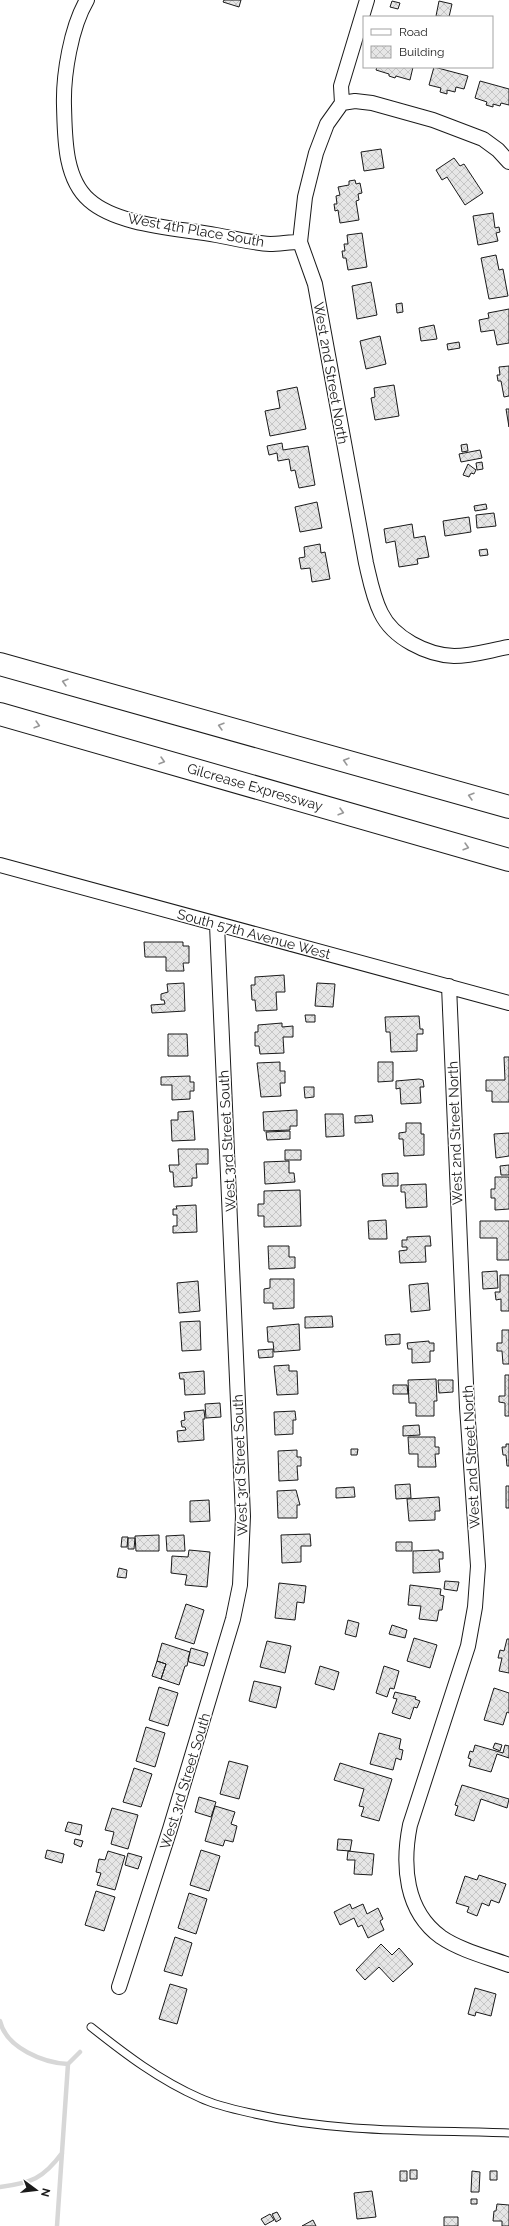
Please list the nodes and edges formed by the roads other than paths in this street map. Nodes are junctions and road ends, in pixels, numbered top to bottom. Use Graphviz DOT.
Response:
graph roads {
  1 [pos="87,0"];
  2 [pos="367,0"];
  3 [pos="342,103"];
  4 [pos="509,162"];
  5 [pos="300,242"];
  6 [pos="509,647"];
  7 [pos="0,664"];
  8 [pos="0,714"];
  9 [pos="509,807"];
  10 [pos="509,860"];
  11 [pos="0,865"];
  12 [pos="217,925"];
  13 [pos="449,986"];
  14 [pos="509,1003"];
  15 [pos="509,1965"];
  16 [pos="119,1987"];
  17 [pos="90,2027"];
  18 [pos="509,2133"];
  1 -- 5 [label="street, West 4th Place South"];
  2 -- 3 [label="street"];
  3 -- 4 [label="street"];
  3 -- 5 [label="street, West 2nd Street North"];
  5 -- 6 [label="street, West 2nd Street North"];
  9 -- 7 [label="highway, one-way"];
  8 -- 10 [label="highway, Gilcrease Expressway, one-way"];
  11 -- 12 [label="street, South 57th Avenue West"];
  12 -- 13 [label="street, South 57th Avenue West"];
  12 -- 16 [label="street, West 3rd Street South"];
  13 -- 14 [label="street, South 57th Avenue West"];
  13 -- 15 [label="street, West 2nd Street North"];
  17 -- 18 [label="lane"];
}
